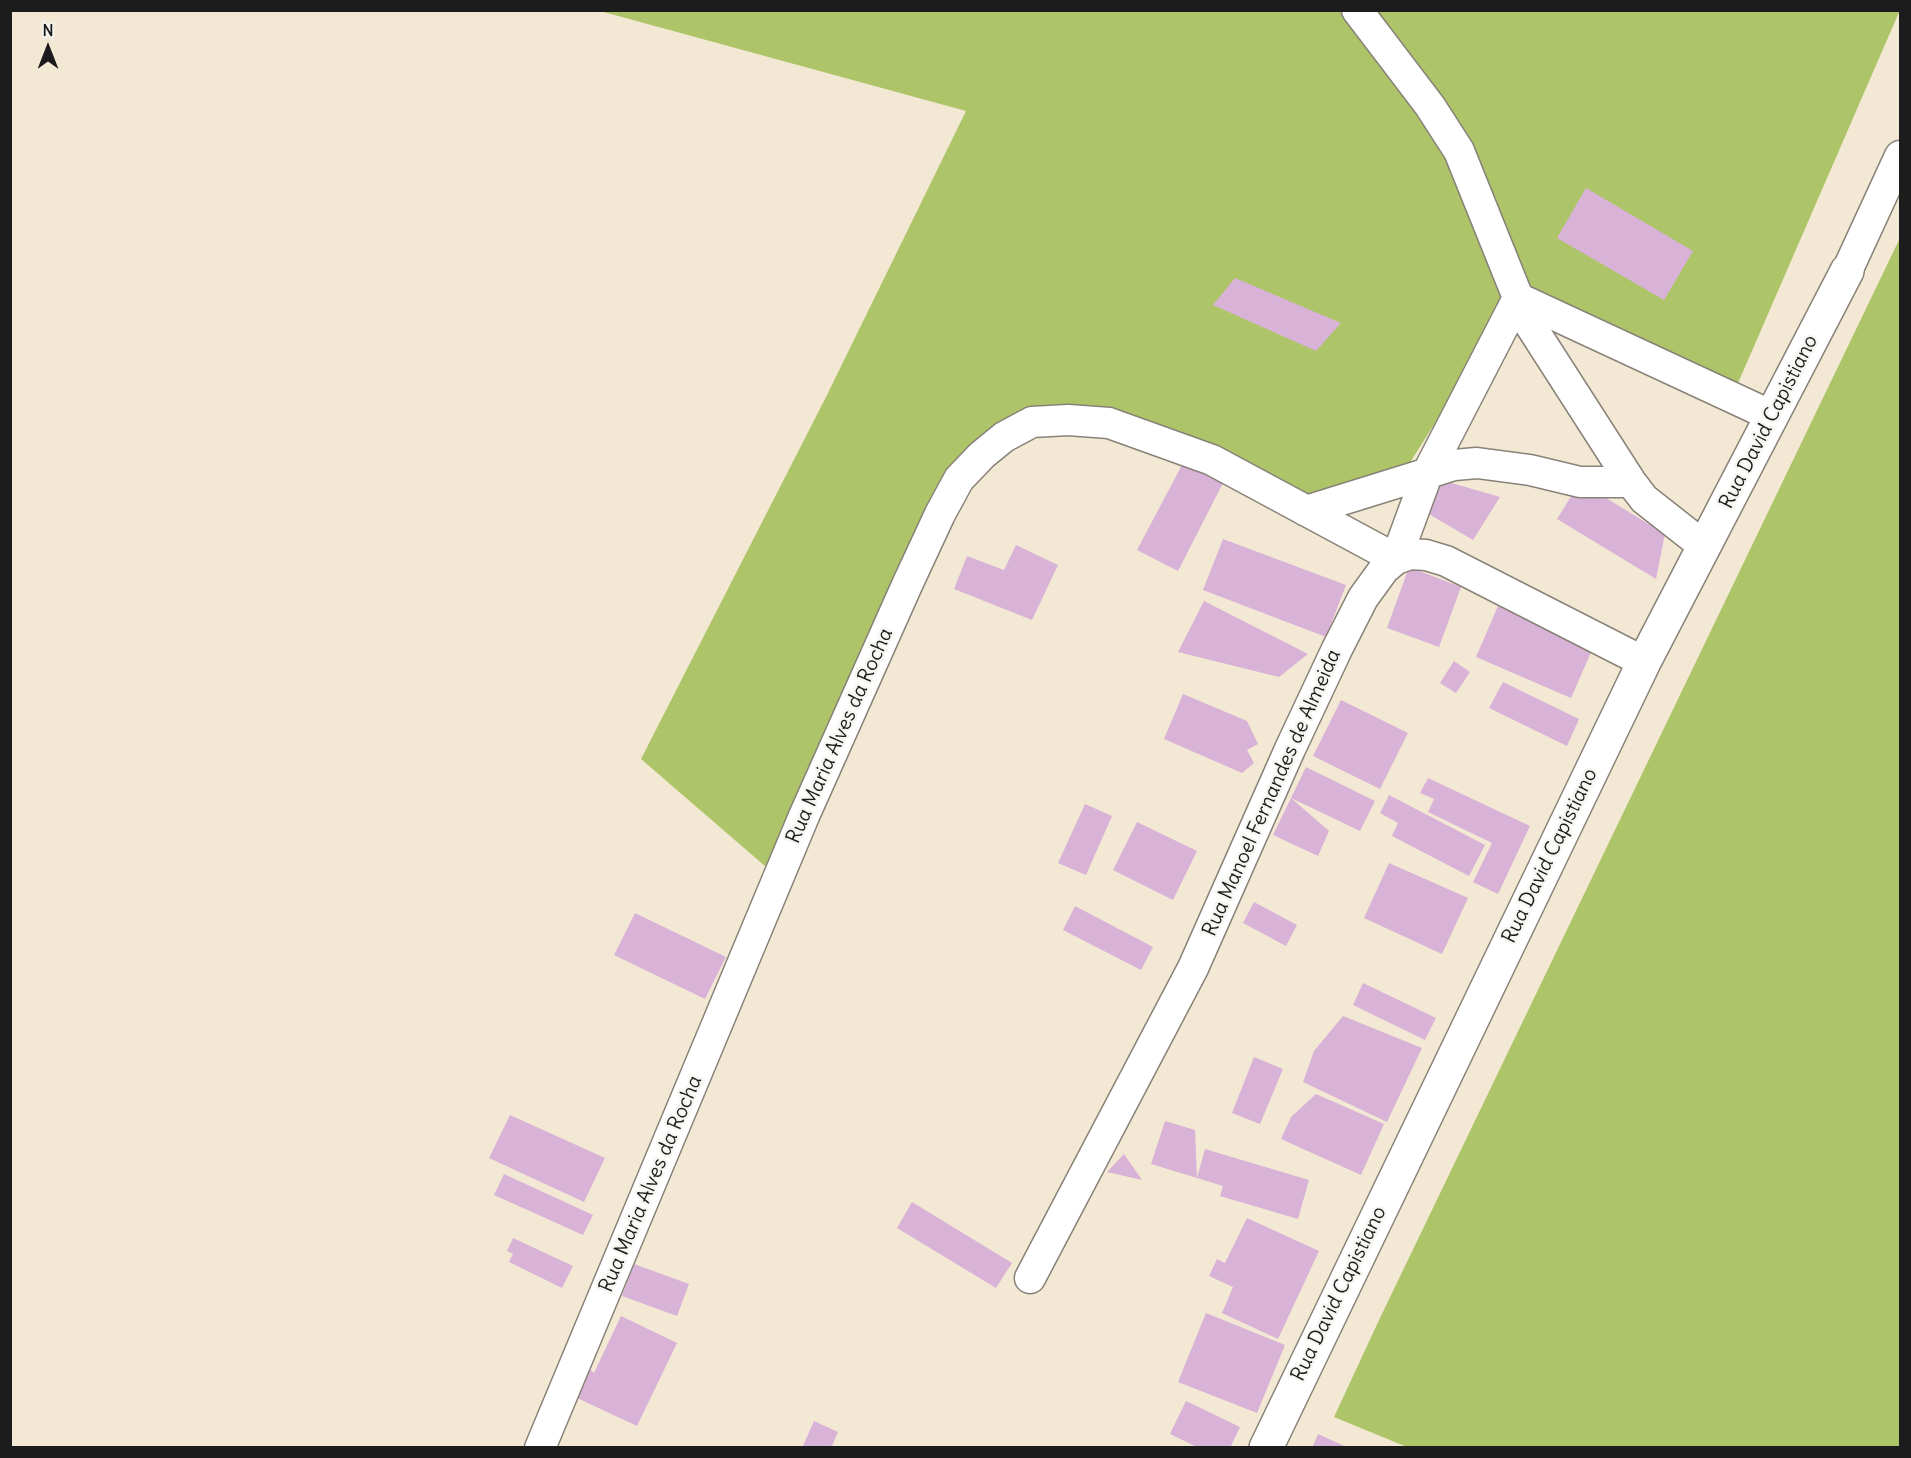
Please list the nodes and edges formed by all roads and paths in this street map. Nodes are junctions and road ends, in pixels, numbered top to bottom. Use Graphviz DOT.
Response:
graph roads {
  1 [pos="1357,10"];
  2 [pos="1900,156"];
  3 [pos="1847,271"];
  4 [pos="1518,298"];
  5 [pos="1772,416"];
  6 [pos="1428,472"];
  7 [pos="1631,482"];
  8 [pos="1306,511"];
  9 [pos="1705,547"];
  10 [pos="1396,559"];
  11 [pos="1644,662"];
  12 [pos="1030,1278"];
  13 [pos="552,1444"];
  14 [pos="1266,1448"];
  1 -- 4 [label="street"];
  2 -- 3 [label="street"];
  3 -- 5 [label="street, Rua David Capistiano"];
  4 -- 5 [label="street"];
  4 -- 6 [label="street"];
  4 -- 7 [label="street"];
  5 -- 9 [label="street, Rua David Capistiano"];
  6 -- 7 [label="street"];
  6 -- 8 [label="street"];
  6 -- 10 [label="street"];
  7 -- 9 [label="street"];
  8 -- 10 [label="street, Rua Maria Alves da Rocha"];
  8 -- 13 [label="street, Rua Maria Alves da Rocha"];
  9 -- 11 [label="street, Rua David Capistiano"];
  10 -- 11 [label="street"];
  10 -- 12 [label="street, Rua Manoel Fernandes de Almeida"];
  11 -- 14 [label="street, Rua David Capistiano"];
}
